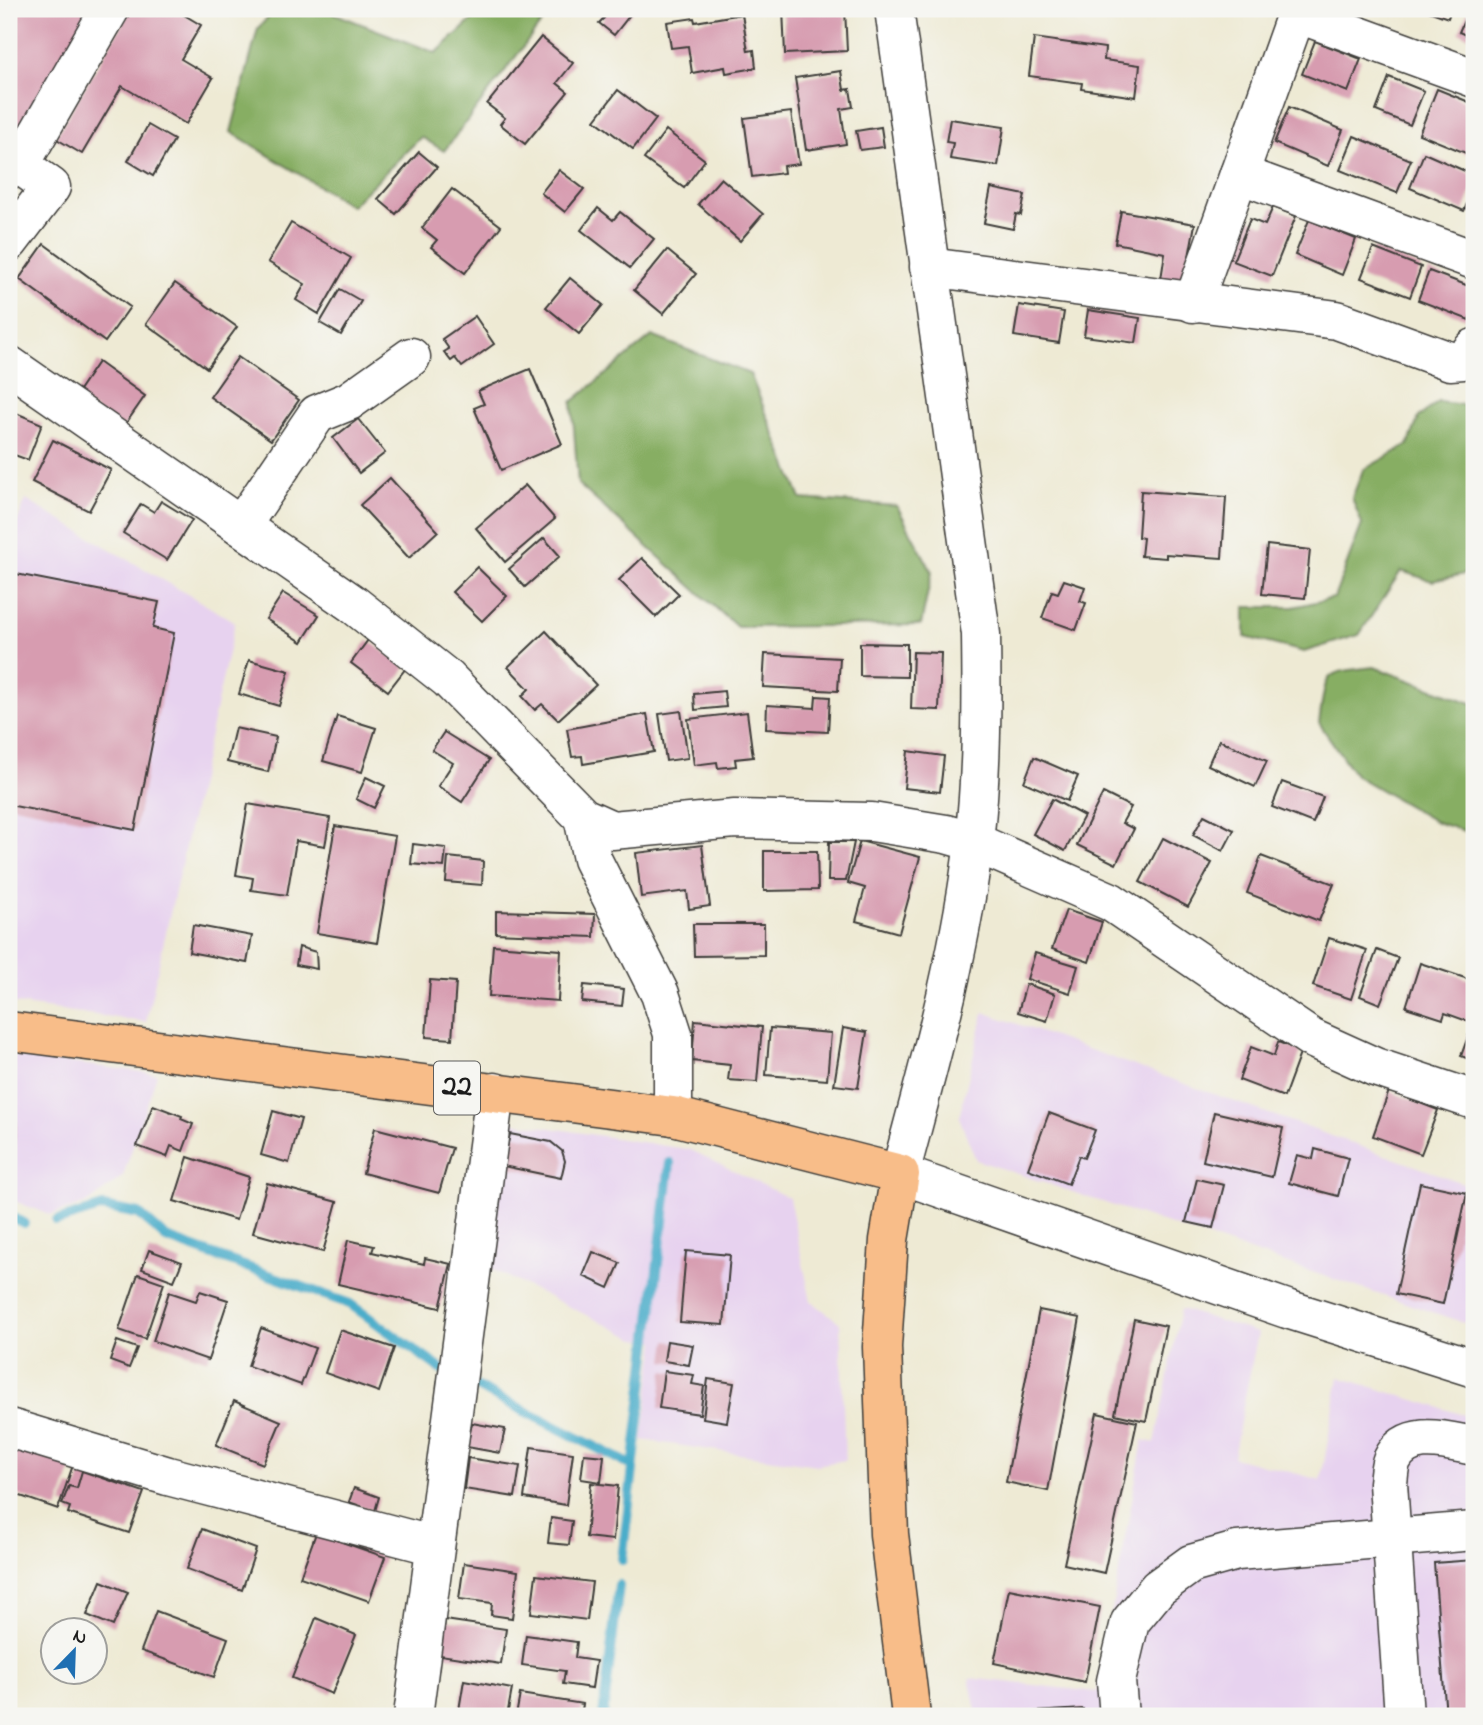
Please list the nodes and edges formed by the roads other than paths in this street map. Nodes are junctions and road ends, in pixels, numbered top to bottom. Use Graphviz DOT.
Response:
graph roads {
  1 [pos="110,9"];
  2 [pos="894,9"];
  3 [pos="1297,11"];
  4 [pos="1474,78"];
  5 [pos="1239,174"];
  6 [pos="9,242"];
  7 [pos="1474,260"];
  8 [pos="929,267"];
  9 [pos="1193,303"];
  10 [pos="1474,348"];
  11 [pos="411,357"];
  12 [pos="9,365"];
  13 [pos="241,526"];
  14 [pos="583,817"];
  15 [pos="974,842"];
  16 [pos="9,1031"];
  17 [pos="495,1092"];
  18 [pos="1474,1100"];
  19 [pos="673,1116"];
  20 [pos="901,1174"];
  21 [pos="1474,1368"];
  22 [pos="9,1428"];
  23 [pos="1474,1446"];
  24 [pos="1474,1531"];
  25 [pos="1392,1538"];
  26 [pos="435,1546"];
  27 [pos="413,1716"];
  28 [pos="911,1716"];
  29 [pos="1119,1716"];
  30 [pos="1404,1716"];
  1 -- 6 [label="street"];
  2 -- 8 [label="street"];
  3 -- 4 [label="street"];
  3 -- 5 [label="street"];
  5 -- 7 [label="street"];
  5 -- 9 [label="street"];
  8 -- 9 [label="street"];
  8 -- 15 [label="street"];
  9 -- 10 [label="street"];
  11 -- 13 [label="street"];
  12 -- 13 [label="street"];
  13 -- 14 [label="street"];
  14 -- 15 [label="street"];
  14 -- 19 [label="street"];
  15 -- 18 [label="street"];
  15 -- 20 [label="street"];
  16 -- 17 [label="main road, 22"];
  17 -- 19 [label="main road, 22"];
  17 -- 26 [label="street"];
  19 -- 20 [label="main road, 22"];
  20 -- 21 [label="street"];
  20 -- 28 [label="main road"];
  22 -- 26 [label="street"];
  23 -- 25 [label="street"];
  24 -- 25 [label="street"];
  25 -- 29 [label="street"];
  25 -- 30 [label="street"];
  26 -- 27 [label="street"];
}
